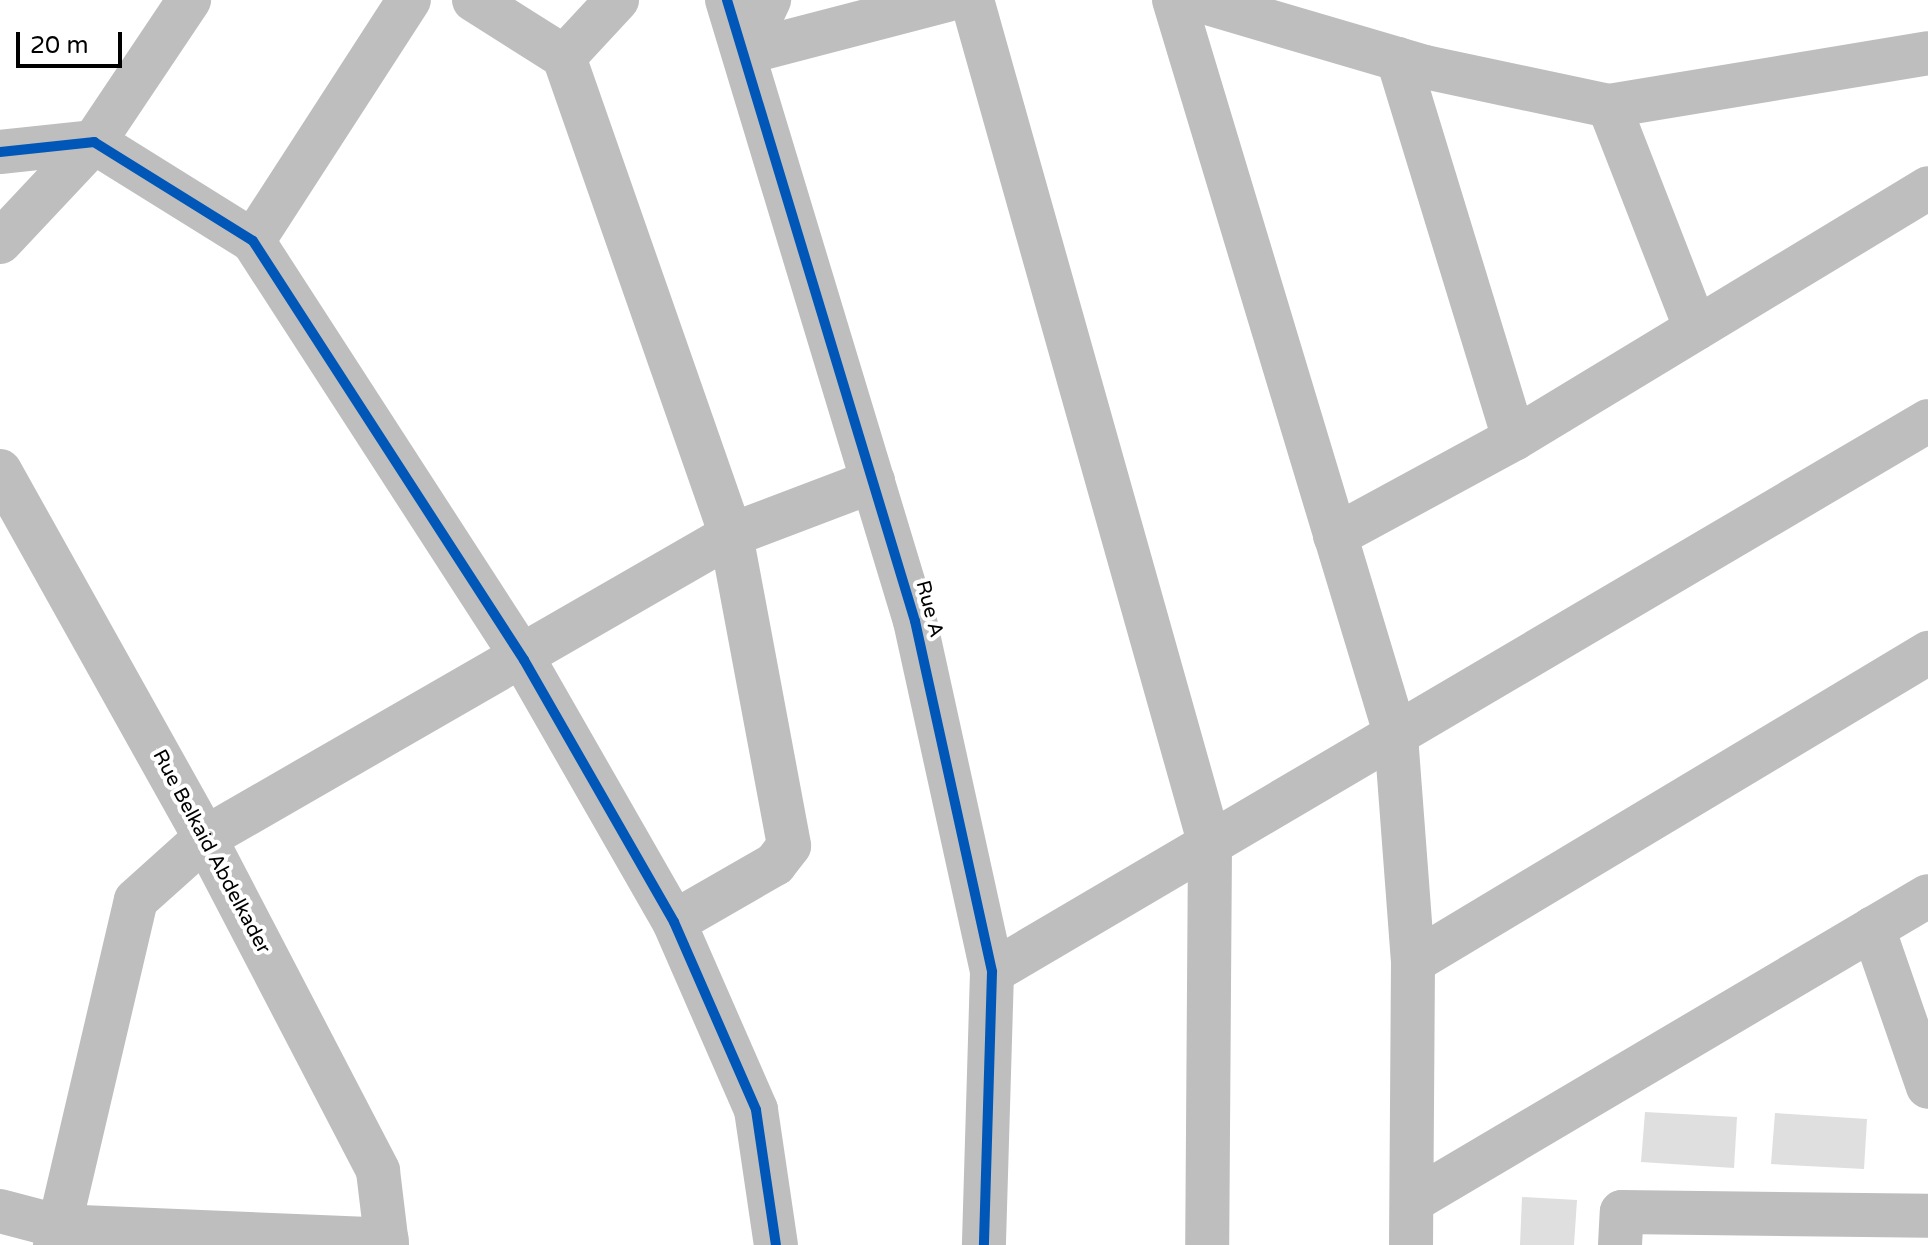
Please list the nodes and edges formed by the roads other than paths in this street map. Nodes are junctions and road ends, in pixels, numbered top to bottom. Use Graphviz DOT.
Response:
graph roads {
  1 [pos="189,0"];
  2 [pos="409,0"];
  3 [pos="474,0"];
  4 [pos="617,0"];
  5 [pos="727,0"];
  6 [pos="769,0"];
  7 [pos="947,0"];
  8 [pos="972,0"];
  9 [pos="1174,0"];
  10 [pos="1197,0"];
  11 [pos="744,53"];
  12 [pos="1928,53"];
  13 [pos="564,57"];
  14 [pos="1398,59"];
  15 [pos="1609,106"];
  16 [pos="94,142"];
  17 [pos="0,152"];
  18 [pos="1928,188"];
  19 [pos="253,241"];
  20 [pos="0,242"];
  21 [pos="1696,329"];
  22 [pos="1928,421"];
  23 [pos="1514,439"];
  24 [pos="0,471"];
  25 [pos="873,481"];
  26 [pos="731,535"];
  27 [pos="1335,536"];
  28 [pos="1928,653"];
  29 [pos="524,660"];
  30 [pos="1396,736"];
  31 [pos="205,838"];
  32 [pos="1210,845"];
  33 [pos="1928,896"];
  34 [pos="674,922"];
  35 [pos="1873,928"];
  36 [pos="1413,962"];
  37 [pos="992,972"];
  38 [pos="1928,1087"];
  39 [pos="1412,1201"];
  40 [pos="0,1211"];
  41 [pos="1928,1216"];
  42 [pos="56,1235"];
  43 [pos="387,1243"];
  44 [pos="776,1245"];
  45 [pos="984,1245"];
  46 [pos="1207,1245"];
  47 [pos="1411,1245"];
  48 [pos="1620,1245"];
  1 -- 16 [label="street"];
  2 -- 19 [label="street"];
  3 -- 13 [label="street"];
  4 -- 13 [label="street"];
  5 -- 11 [label="street, Rue A"];
  6 -- 11 [label="street"];
  7 -- 11 [label="street"];
  8 -- 32 [label="street"];
  9 -- 27 [label="street"];
  10 -- 14 [label="street"];
  11 -- 25 [label="street, Rue A"];
  12 -- 15 [label="street"];
  13 -- 26 [label="street"];
  14 -- 15 [label="street"];
  14 -- 23 [label="street"];
  15 -- 21 [label="street"];
  16 -- 17 [label="street"];
  16 -- 19 [label="street"];
  16 -- 20 [label="street"];
  18 -- 21 [label="street"];
  19 -- 29 [label="street"];
  21 -- 23 [label="street"];
  22 -- 30 [label="street"];
  23 -- 27 [label="street"];
  24 -- 31 [label="street, Rue Belkaid Abdelkader"];
  25 -- 26 [label="street"];
  25 -- 37 [label="street, Rue A"];
  26 -- 29 [label="street"];
  26 -- 34 [label="street"];
  27 -- 30 [label="street"];
  28 -- 36 [label="street"];
  29 -- 31 [label="street"];
  29 -- 34 [label="street"];
  30 -- 32 [label="street"];
  30 -- 36 [label="street"];
  31 -- 42 [label="street"];
  31 -- 43 [label="street, Rue Belkaid Abdelkader"];
  32 -- 37 [label="street"];
  32 -- 46 [label="street"];
  33 -- 35 [label="street"];
  34 -- 44 [label="street"];
  35 -- 38 [label="street"];
  35 -- 39 [label="street"];
  36 -- 39 [label="street"];
  37 -- 45 [label="street, Rue A"];
  39 -- 47 [label="street"];
  40 -- 42 [label="street"];
  41 -- 48 [label="street"];
  42 -- 43 [label="street"];
}
